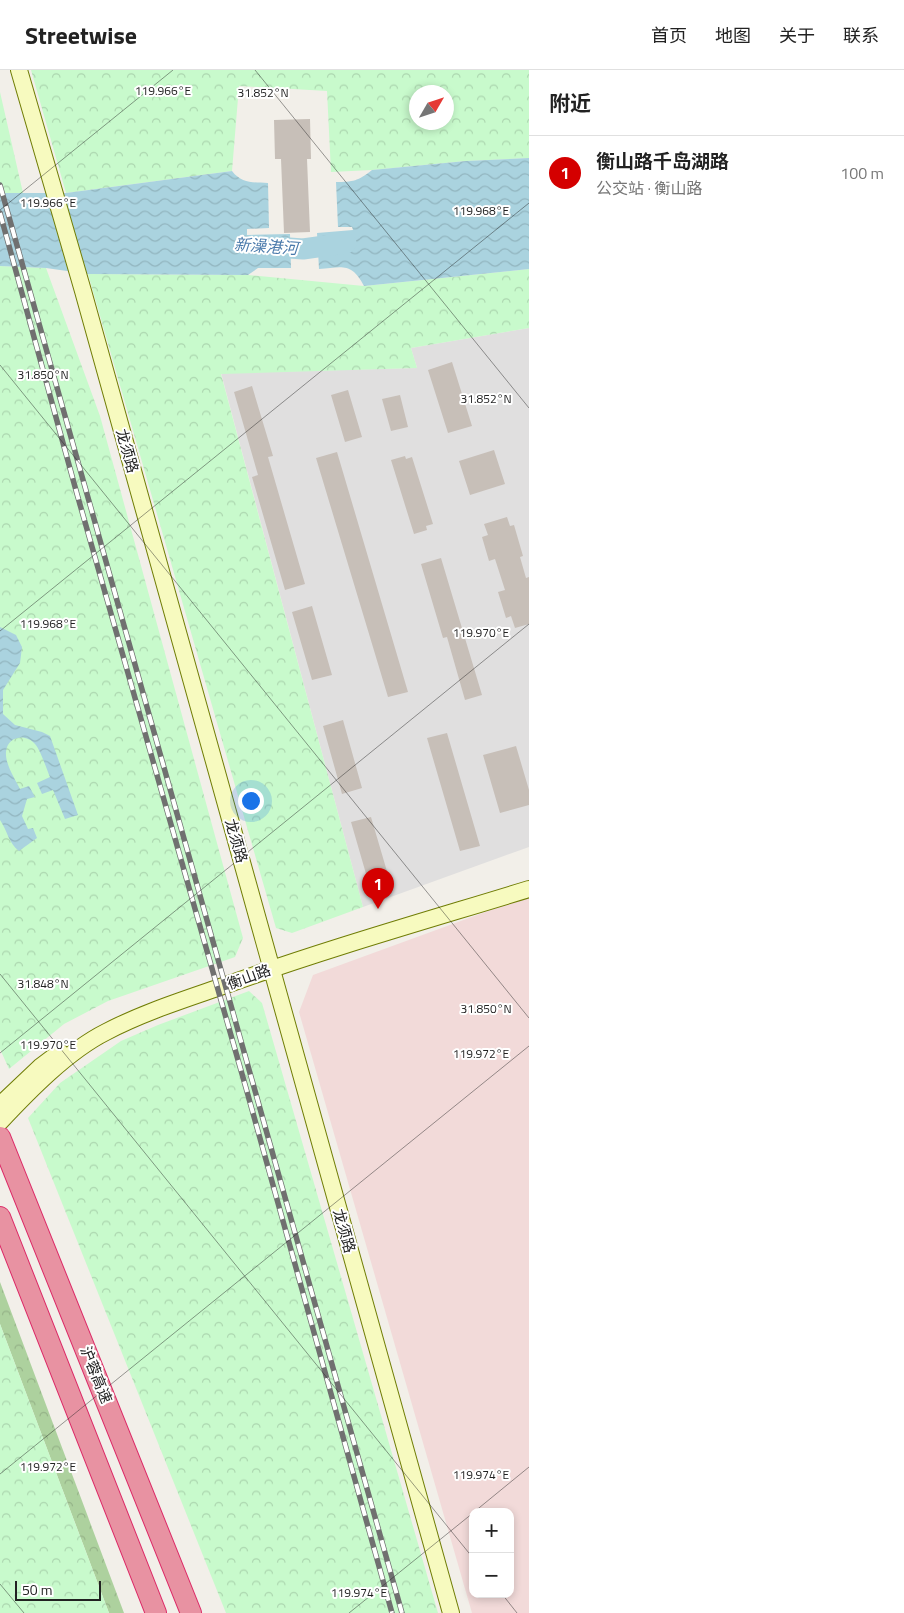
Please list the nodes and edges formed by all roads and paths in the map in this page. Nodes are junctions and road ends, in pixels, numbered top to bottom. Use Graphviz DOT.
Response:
graph roads {
  1 [pos="19,70"];
  2 [pos="529,878"];
  3 [pos="529,889"];
  4 [pos="270,964"];
  5 [pos="0,1105"];
  6 [pos="0,1122"];
  7 [pos="3,1144"];
  8 [pos="0,1217"];
  9 [pos="156,1613"];
  10 [pos="191,1613"];
  11 [pos="451,1613"];
  1 -- 4 [label="street, 龙须路"];
  2 -- 4 [label="street, 衡山路"];
  3 -- 4 [label="street, 衡山路"];
  4 -- 5 [label="street, 衡山路"];
  4 -- 6 [label="street, 衡山路"];
  4 -- 11 [label="street, 龙须路"];
  7 -- 10 [label="highway, 沪蓉高速"];
  8 -- 9 [label="highway, 沪蓉高速"];
}
